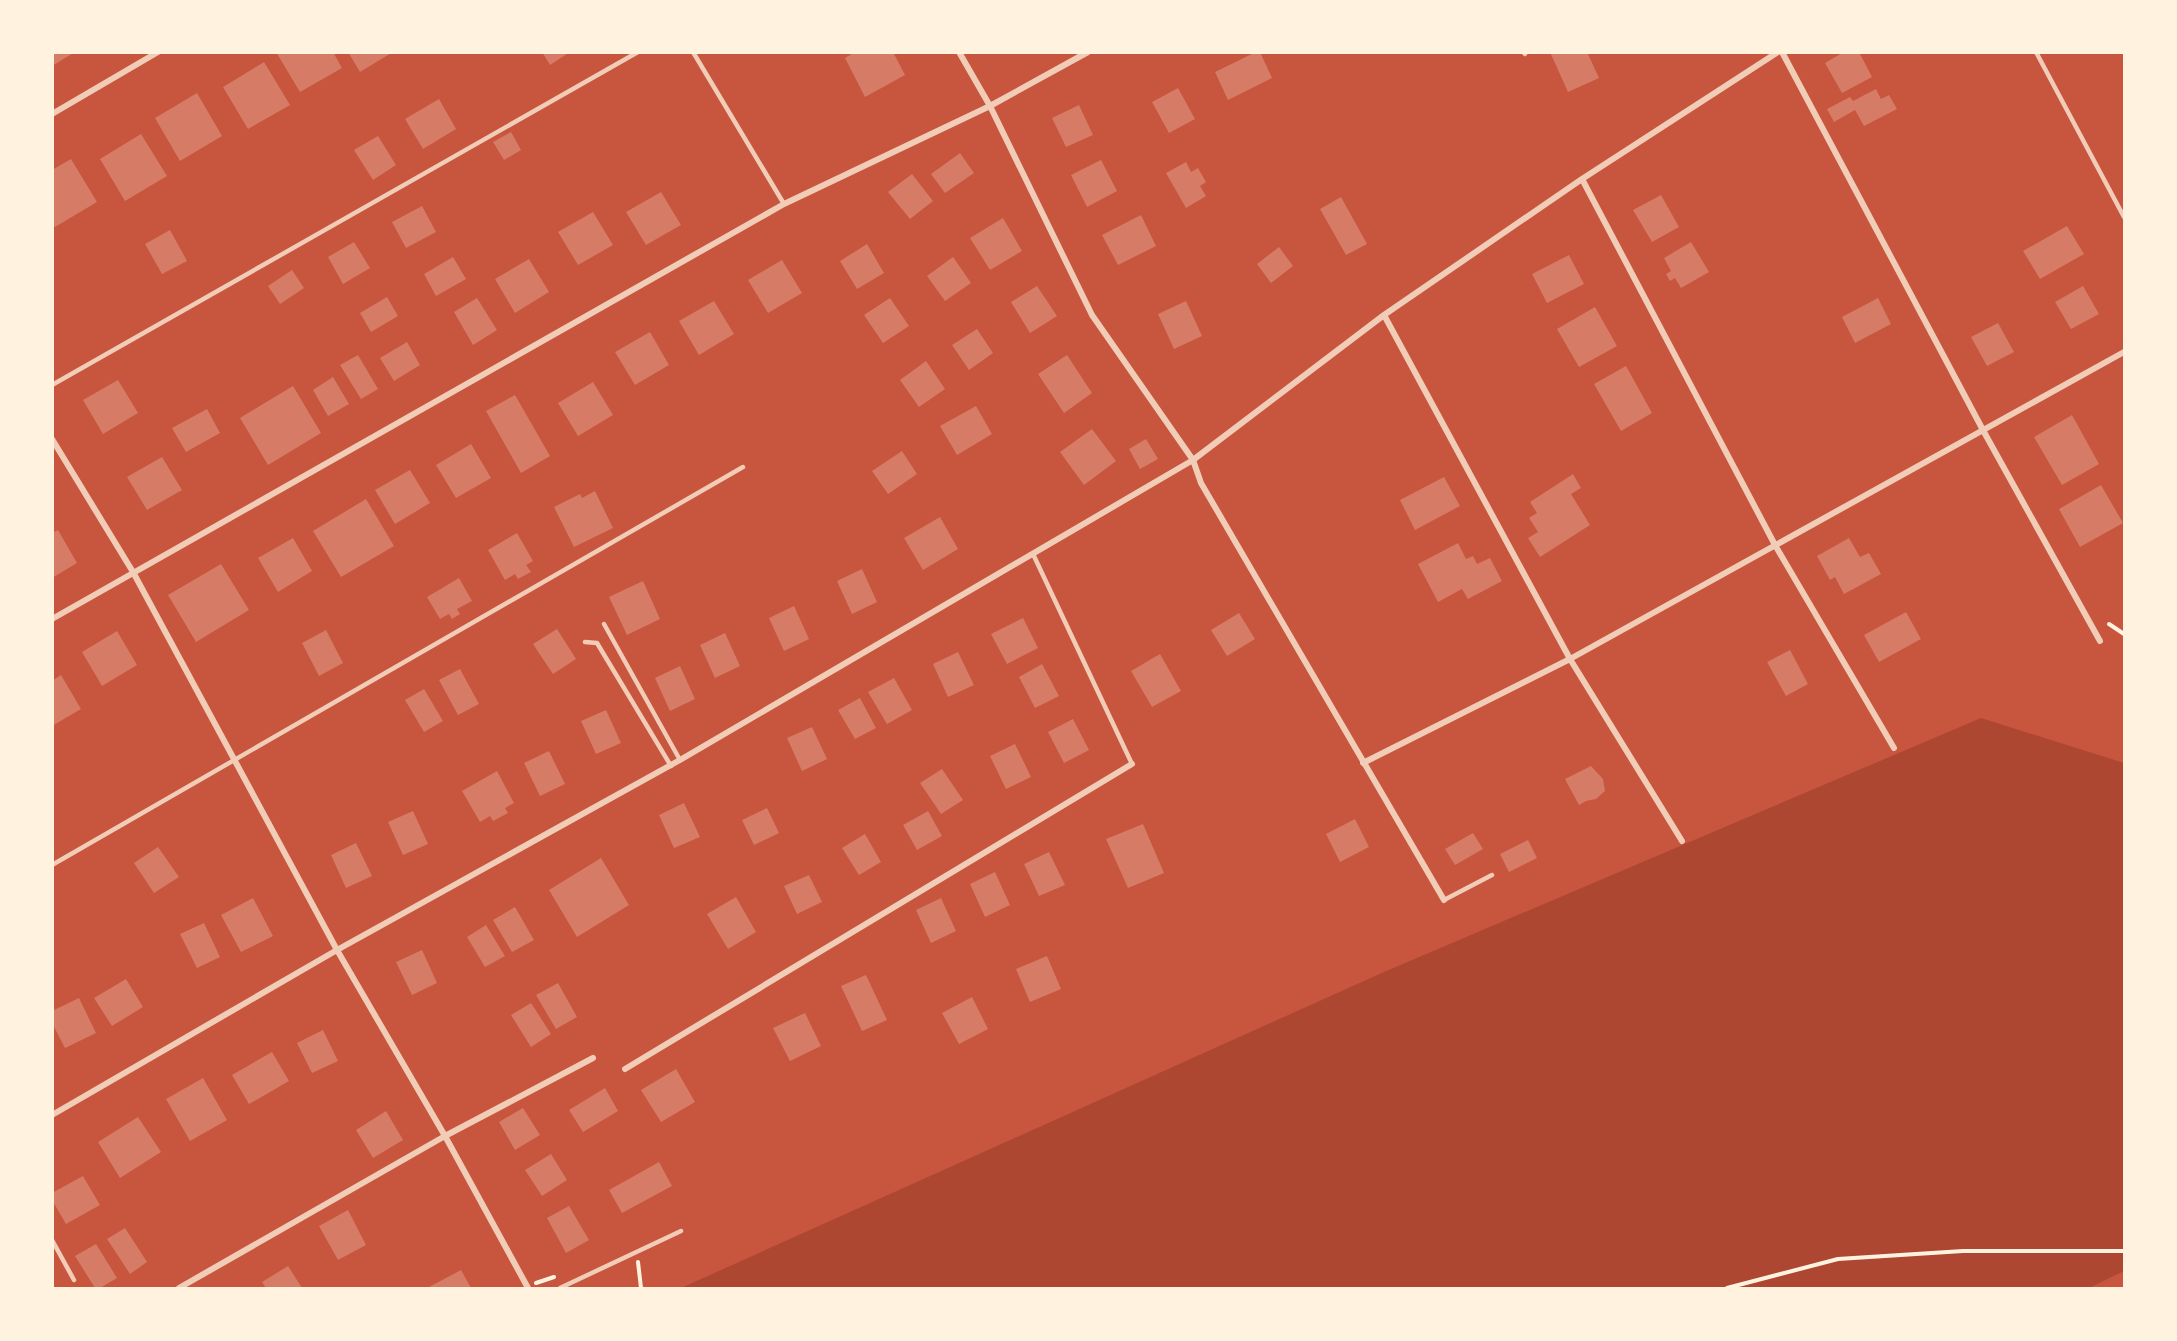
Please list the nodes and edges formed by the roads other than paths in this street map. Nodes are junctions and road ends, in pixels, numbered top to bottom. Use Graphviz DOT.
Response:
graph roads {
  1 [pos="158,52"];
  2 [pos="638,52"];
  3 [pos="693,52"];
  4 [pos="959,52"];
  5 [pos="1088,52"];
  6 [pos="1780,52"];
  7 [pos="2036,52"];
  8 [pos="990,106"];
  9 [pos="52,114"];
  10 [pos="1582,179"];
  11 [pos="784,204"];
  12 [pos="2124,217"];
  13 [pos="1384,315"];
  14 [pos="2124,352"];
  15 [pos="52,385"];
  16 [pos="1984,432"];
  17 [pos="52,439"];
  18 [pos="1193,460"];
  19 [pos="743,467"];
  20 [pos="1775,545"];
  21 [pos="1033,554"];
  22 [pos="134,572"];
  23 [pos="52,619"];
  24 [pos="604,624"];
  25 [pos="2100,641"];
  26 [pos="585,642"];
  27 [pos="1570,659"];
  28 [pos="1894,748"];
  29 [pos="234,759"];
  30 [pos="680,760"];
  31 [pos="1363,763"];
  32 [pos="1132,764"];
  33 [pos="671,766"];
  34 [pos="1682,841"];
  35 [pos="52,865"];
  36 [pos="1492,875"];
  37 [pos="1444,900"];
  38 [pos="337,950"];
  39 [pos="592,1058"];
  40 [pos="625,1069"];
  41 [pos="52,1115"];
  42 [pos="446,1136"];
  43 [pos="681,1231"];
  44 [pos="52,1240"];
  45 [pos="74,1280"];
  46 [pos="178,1288"];
  47 [pos="528,1288"];
  48 [pos="560,1288"];
  1 -- 9 [label="street"];
  2 -- 15 [label="lane"];
  3 -- 11 [label="lane"];
  4 -- 8 [label="street"];
  5 -- 8 [label="street"];
  6 -- 10 [label="street"];
  6 -- 16 [label="street"];
  7 -- 12 [label="lane"];
  8 -- 11 [label="street"];
  8 -- 18 [label="street"];
  10 -- 13 [label="street"];
  10 -- 20 [label="street"];
  11 -- 22 [label="street"];
  13 -- 18 [label="street"];
  13 -- 27 [label="street"];
  14 -- 16 [label="street"];
  16 -- 20 [label="street"];
  16 -- 25 [label="street"];
  17 -- 22 [label="street"];
  18 -- 21 [label="street"];
  18 -- 31 [label="street"];
  19 -- 29 [label="lane"];
  20 -- 27 [label="street"];
  20 -- 28 [label="street"];
  21 -- 30 [label="street"];
  21 -- 32 [label="lane"];
  22 -- 23 [label="street"];
  22 -- 29 [label="street"];
  24 -- 30 [label="lane"];
  26 -- 33 [label="lane"];
  27 -- 31 [label="street"];
  27 -- 34 [label="street"];
  29 -- 35 [label="lane"];
  29 -- 38 [label="street"];
  30 -- 33 [label="street"];
  31 -- 37 [label="street"];
  32 -- 40 [label="street"];
  33 -- 38 [label="street"];
  36 -- 37 [label="lane"];
  38 -- 41 [label="street"];
  38 -- 42 [label="street"];
  39 -- 42 [label="street"];
  42 -- 46 [label="street"];
  42 -- 47 [label="street"];
  43 -- 48 [label="lane"];
  44 -- 45 [label="lane"];
}
